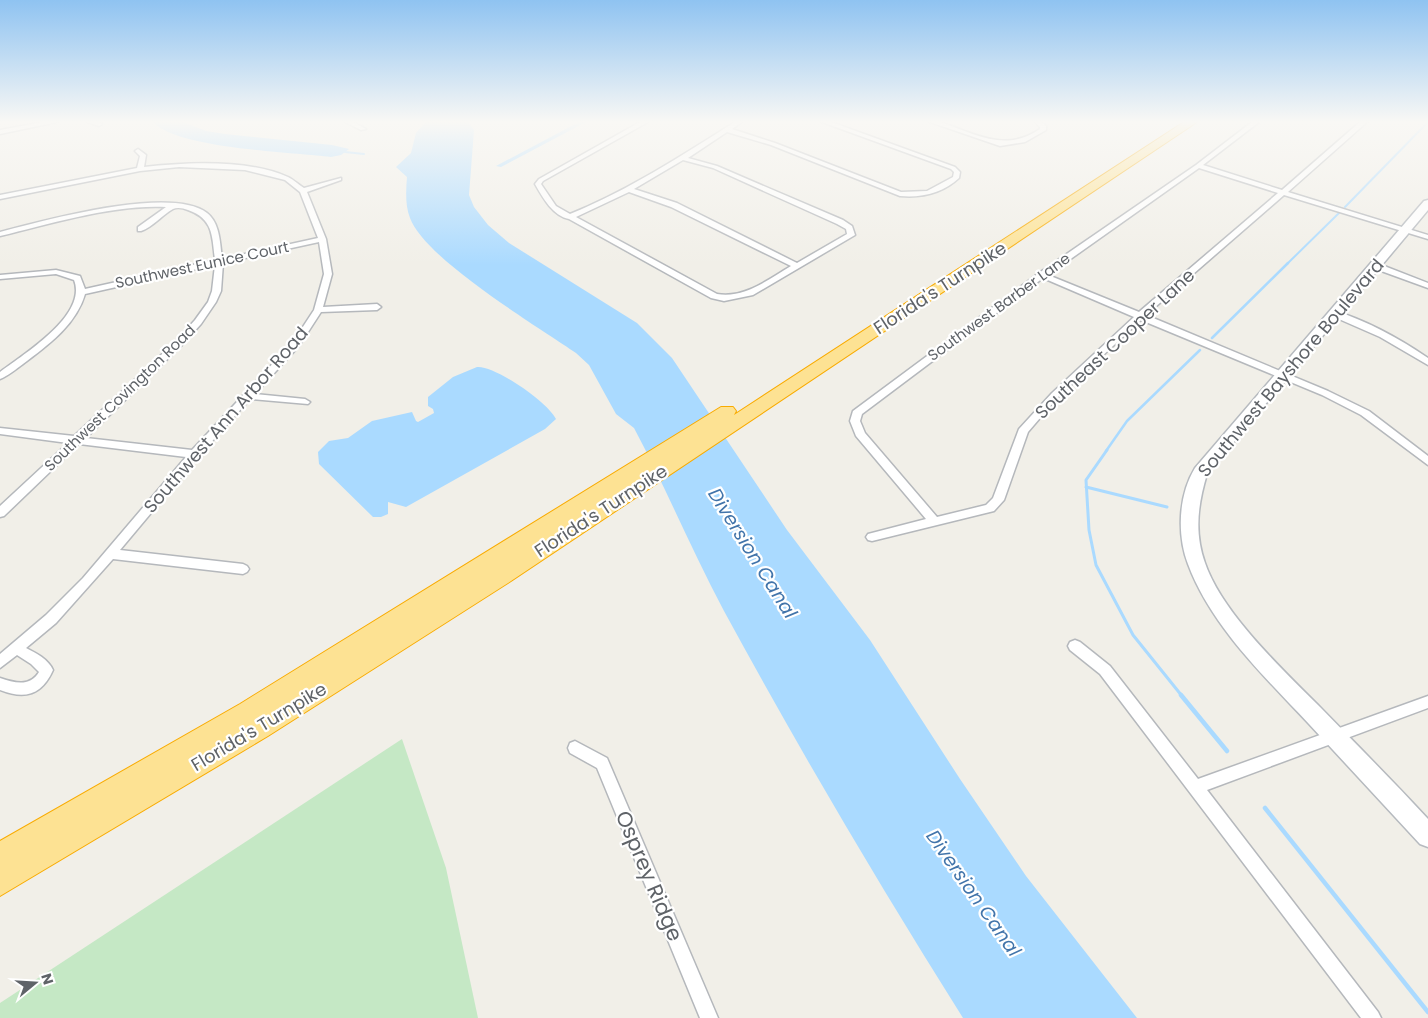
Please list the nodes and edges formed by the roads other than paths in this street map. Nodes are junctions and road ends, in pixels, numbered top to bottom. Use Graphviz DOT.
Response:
graph roads {
  1 [pos="137,170"];
  2 [pos="251,170"];
  3 [pos="559,170"];
  4 [pos="663,170"];
  5 [pos="721,170"];
  6 [pos="838,170"];
  7 [pos="955,170"];
  8 [pos="1104,170"];
  9 [pos="1118,170"];
  10 [pos="1193,170"];
  11 [pos="1210,170"];
  12 [pos="1310,170"];
  13 [pos="339,179"];
  14 [pos="629,190"];
  15 [pos="303,191"];
  16 [pos="1284,192"];
  17 [pos="0,197"];
  18 [pos="1428,203"];
  19 [pos="174,205"];
  20 [pos="568,217"];
  21 [pos="141,229"];
  22 [pos="1406,230"];
  23 [pos="0,234"];
  24 [pos="1428,237"];
  25 [pos="322,239"];
  26 [pos="220,261"];
  27 [pos="798,266"];
  28 [pos="1376,266"];
  29 [pos="1042,275"];
  30 [pos="0,276"];
  31 [pos="1428,286"];
  32 [pos="82,292"];
  33 [pos="377,307"];
  34 [pos="318,310"];
  35 [pos="1335,314"];
  36 [pos="1140,317"];
  37 [pos="1428,362"];
  38 [pos="1282,374"];
  39 [pos="0,376"];
  40 [pos="248,396"];
  41 [pos="305,402"];
  42 [pos="733,416"];
  43 [pos="0,431"];
  44 [pos="76,441"];
  45 [pos="194,454"];
  46 [pos="1428,461"];
  47 [pos="644,474"];
  48 [pos="0,513"];
  49 [pos="935,522"];
  50 [pos="872,537"];
  51 [pos="112,554"];
  52 [pos="242,569"];
  53 [pos="1075,646"];
  54 [pos="16,648"];
  55 [pos="0,662"];
  56 [pos="0,684"];
  57 [pos="1428,702"];
  58 [pos="1335,737"];
  59 [pos="575,748"];
  60 [pos="1196,787"];
  61 [pos="1428,836"];
  62 [pos="0,857"];
  63 [pos="0,882"];
  64 [pos="709,1018"];
  65 [pos="1372,1018"];
  1 -- 17 [label="street"];
  2 -- 15 [label="street"];
  3 -- 20 [label="street"];
  4 -- 14 [label="street"];
  5 -- 27 [label="street"];
  6 -- 7 [label="street"];
  8 -- 42 [label="highway, Florida's Turnpike"];
  9 -- 42 [label="highway, Florida's Turnpike"];
  10 -- 29 [label="street, Southwest Barber Lane"];
  11 -- 16 [label="street"];
  12 -- 16 [label="street, Southeast Cooper Lane"];
  13 -- 15 [label="street"];
  14 -- 20 [label="street"];
  14 -- 27 [label="street"];
  15 -- 25 [label="street, Southwest Ann Arbor Road"];
  16 -- 22 [label="street"];
  16 -- 36 [label="street, Southeast Cooper Lane"];
  18 -- 22 [label="street, Southwest Bayshore Boulevard"];
  19 -- 21 [label="street"];
  19 -- 23 [label="street, Southwest Covington Road"];
  19 -- 26 [label="street, Southwest Covington Road"];
  20 -- 27 [label="street"];
  22 -- 24 [label="street"];
  22 -- 28 [label="street, Southwest Bayshore Boulevard"];
  25 -- 26 [label="street, Southwest Eunice Court"];
  25 -- 34 [label="street, Southwest Ann Arbor Road"];
  26 -- 32 [label="street, Southwest Eunice Court"];
  26 -- 44 [label="street, Southwest Covington Road"];
  28 -- 31 [label="street"];
  28 -- 35 [label="street, Southwest Bayshore Boulevard"];
  29 -- 36 [label="street"];
  29 -- 49 [label="street, Southwest Barber Lane"];
  30 -- 32 [label="street"];
  32 -- 39 [label="street"];
  33 -- 34 [label="street"];
  34 -- 40 [label="street, Southwest Ann Arbor Road"];
  35 -- 37 [label="street"];
  35 -- 38 [label="street, Southwest Bayshore Boulevard"];
  36 -- 38 [label="street"];
  36 -- 49 [label="street, Southeast Cooper Lane"];
  38 -- 46 [label="street"];
  38 -- 58 [label="street, Southwest Bayshore Boulevard"];
  40 -- 41 [label="street"];
  40 -- 45 [label="street, Southwest Ann Arbor Road"];
  42 -- 47 [label="highway, Florida's Turnpike"];
  43 -- 44 [label="street"];
  44 -- 45 [label="street"];
  44 -- 48 [label="street, Southwest Covington Road"];
  45 -- 51 [label="street, Southwest Ann Arbor Road"];
  47 -- 62 [label="highway, Florida's Turnpike"];
  47 -- 63 [label="highway, Florida's Turnpike"];
  49 -- 50 [label="street, Southeast Cooper Lane"];
  51 -- 52 [label="street"];
  51 -- 54 [label="street, Southwest Ann Arbor Road"];
  53 -- 60 [label="street"];
  54 -- 55 [label="street, Southwest Ann Arbor Road"];
  54 -- 56 [label="street"];
  57 -- 58 [label="street"];
  58 -- 60 [label="street"];
  58 -- 61 [label="street"];
  59 -- 64 [label="street, Osprey Ridge"];
  60 -- 65 [label="street"];
}
